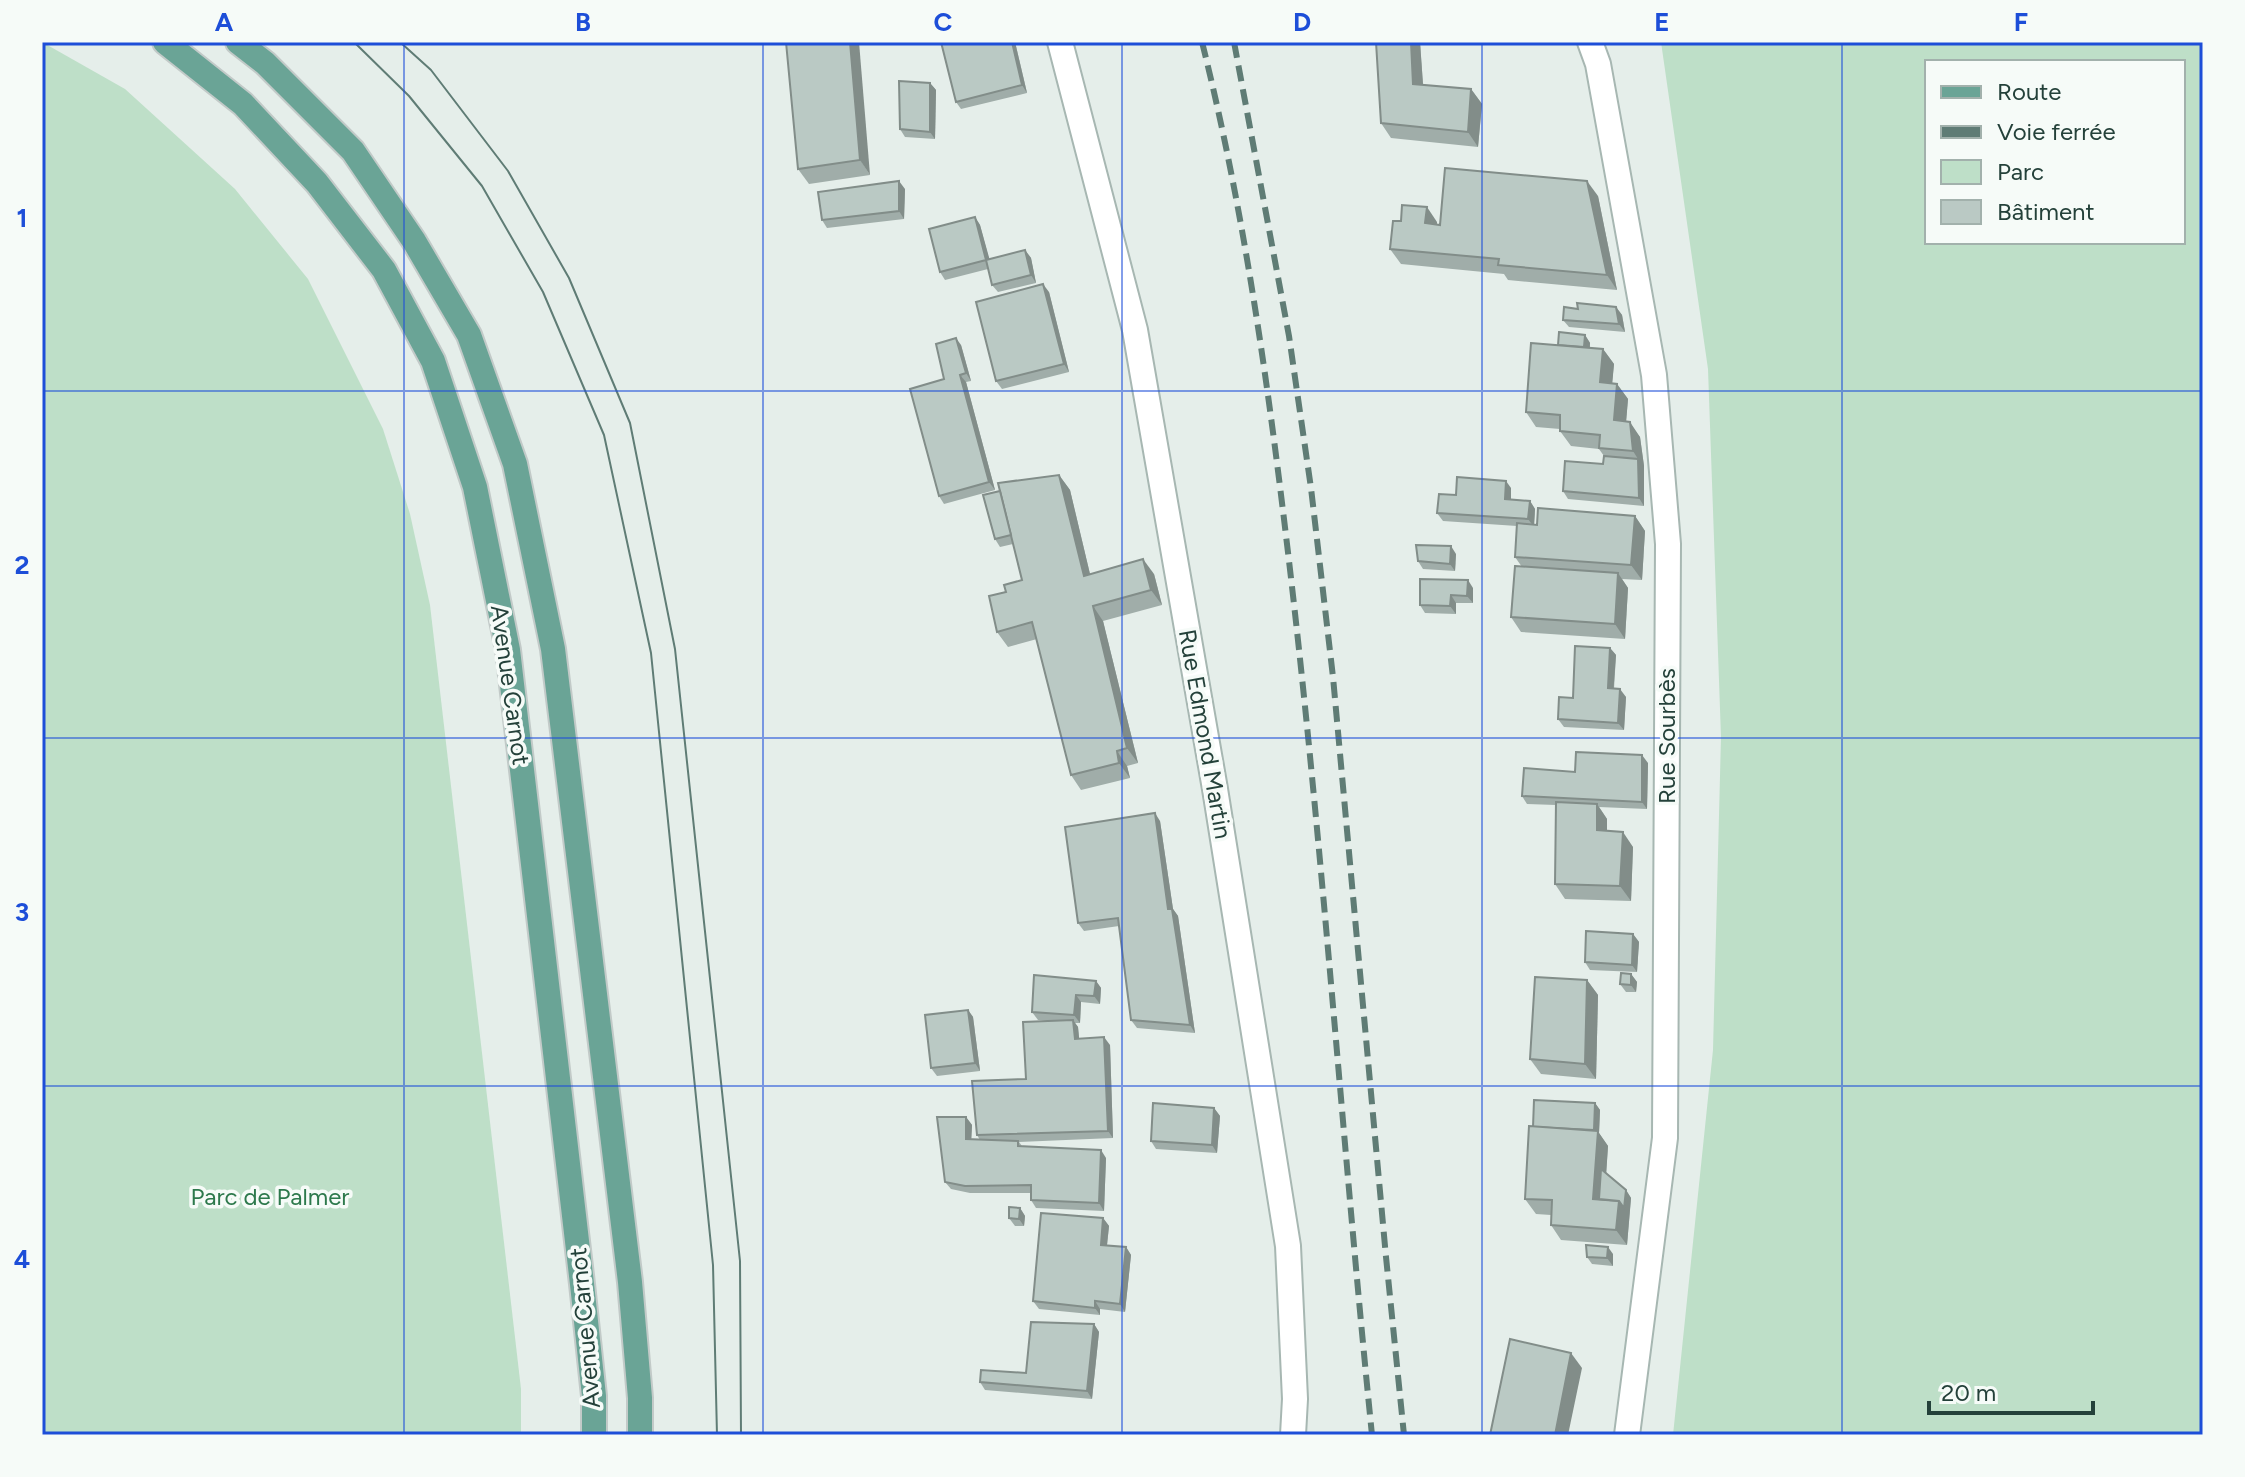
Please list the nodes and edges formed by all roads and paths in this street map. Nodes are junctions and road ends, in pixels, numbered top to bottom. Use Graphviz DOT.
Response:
graph roads {
  1 [pos="165,42"];
  2 [pos="238,42"];
  3 [pos="1060,42"];
  4 [pos="1590,42"];
  5 [pos="594,1435"];
  6 [pos="640,1435"];
  7 [pos="1293,1435"];
  8 [pos="1627,1435"];
  1 -- 5 [label="main road, Avenue Carnot"];
  2 -- 6 [label="main road, Avenue Carnot"];
  3 -- 7 [label="street, Rue Edmond Martin"];
  4 -- 8 [label="street, Rue Sourbès"];
}
